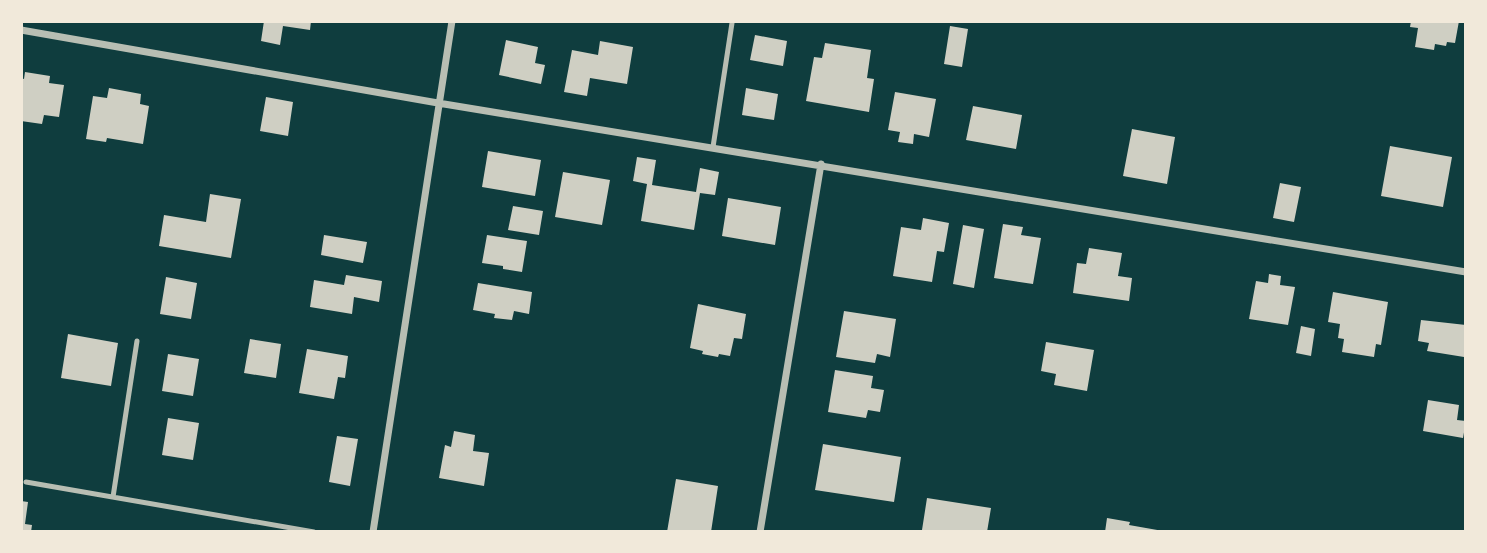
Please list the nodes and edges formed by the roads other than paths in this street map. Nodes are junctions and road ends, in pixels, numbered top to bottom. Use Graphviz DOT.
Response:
graph roads {
  1 [pos="452,21"];
  2 [pos="732,23"];
  3 [pos="21,30"];
  4 [pos="438,103"];
  5 [pos="713,147"];
  6 [pos="821,164"];
  7 [pos="1466,272"];
  8 [pos="137,341"];
  9 [pos="26,482"];
  10 [pos="113,497"];
  11 [pos="314,532"];
  12 [pos="373,532"];
  13 [pos="760,532"];
  1 -- 4 [label="street"];
  2 -- 5 [label="lane"];
  3 -- 4 [label="street"];
  4 -- 5 [label="street"];
  4 -- 12 [label="street"];
  5 -- 6 [label="street"];
  6 -- 7 [label="street"];
  6 -- 13 [label="street"];
  8 -- 10 [label="lane"];
  9 -- 10 [label="lane"];
  10 -- 11 [label="lane"];
}
